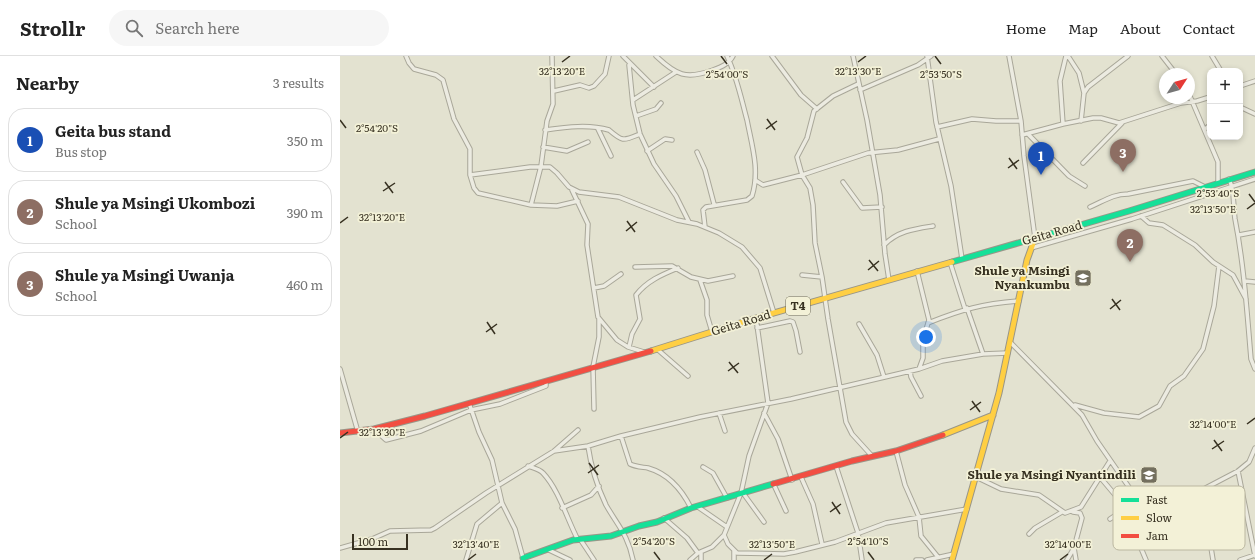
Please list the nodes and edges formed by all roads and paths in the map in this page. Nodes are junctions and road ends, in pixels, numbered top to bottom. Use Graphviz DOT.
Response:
graph roads {
  1 [pos="406,56"];
  2 [pos="552,56"];
  3 [pos="609,56"];
  4 [pos="623,56"];
  5 [pos="656,56"];
  6 [pos="727,56"];
  7 [pos="733,56"];
  8 [pos="772,56"];
  9 [pos="853,56"];
  10 [pos="1009,56"];
  11 [pos="1067,56"];
  12 [pos="1128,56"];
  13 [pos="1162,56"];
  14 [pos="1212,56"];
  15 [pos="929,57"];
  16 [pos="729,61"];
  17 [pos="629,65"];
  18 [pos="1171,68"];
  19 [pos="1219,68"];
  20 [pos="676,72"];
  21 [pos="1255,81"];
  22 [pos="858,84"];
  23 [pos="1243,85"];
  24 [pos="654,87"];
  25 [pos="860,90"];
  26 [pos="554,91"];
  27 [pos="1084,93"];
  28 [pos="1207,98"];
  29 [pos="633,100"];
  30 [pos="1195,101"];
  31 [pos="661,103"];
  32 [pos="1178,104"];
  33 [pos="1194,104"];
  34 [pos="816,109"];
  35 [pos="1243,109"];
  36 [pos="1255,114"];
  37 [pos="636,116"];
  38 [pos="1021,120"];
  39 [pos="1081,121"];
  40 [pos="1123,122"];
  41 [pos="1063,124"];
  42 [pos="937,127"];
  43 [pos="598,128"];
  44 [pos="1205,129"];
  45 [pos="545,130"];
  46 [pos="640,134"];
  47 [pos="1028,134"];
  48 [pos="1022,135"];
  49 [pos="940,139"];
  50 [pos="672,140"];
  51 [pos="588,142"];
  52 [pos="543,147"];
  53 [pos="647,150"];
  54 [pos="697,152"];
  55 [pos="872,152"];
  56 [pos="611,156"];
  57 [pos="1083,163"];
  58 [pos="541,166"];
  59 [pos="1255,172"];
  60 [pos="470,175"];
  61 [pos="802,175"];
  62 [pos="1255,179"];
  63 [pos="755,180"];
  64 [pos="1229,180"];
  65 [pos="842,182"];
  66 [pos="1218,183"];
  67 [pos="1085,186"];
  68 [pos="1205,187"];
  69 [pos="1232,187"];
  70 [pos="572,189"];
  71 [pos="578,201"];
  72 [pos="714,204"];
  73 [pos="531,205"];
  74 [pos="882,207"];
  75 [pos="1090,207"];
  76 [pos="1141,216"];
  77 [pos="689,222"];
  78 [pos="705,226"];
  79 [pos="933,226"];
  80 [pos="1255,232"];
  81 [pos="1239,236"];
  82 [pos="1035,238"];
  83 [pos="884,245"];
  84 [pos="1030,248"];
  85 [pos="962,259"];
  86 [pos="950,262"];
  87 [pos="1219,266"];
  88 [pos="635,267"];
  89 [pos="678,268"];
  90 [pos="917,271"];
  91 [pos="621,274"];
  92 [pos="802,275"];
  93 [pos="733,276"];
  94 [pos="822,276"];
  95 [pos="700,280"];
  96 [pos="890,280"];
  97 [pos="1245,281"];
  98 [pos="1255,282"];
  99 [pos="594,288"];
  100 [pos="824,299"];
  101 [pos="1246,299"];
  102 [pos="1020,301"];
  103 [pos="966,308"];
  104 [pos="774,313"];
  105 [pos="756,318"];
  106 [pos="599,319"];
  107 [pos="928,323"];
  108 [pos="859,324"];
  109 [pos="757,328"];
  110 [pos="712,332"];
  111 [pos="1011,342"];
  112 [pos="629,347"];
  113 [pos="657,349"];
  114 [pos="800,352"];
  115 [pos="645,353"];
  116 [pos="1008,353"];
  117 [pos="983,354"];
  118 [pos="593,367"];
  119 [pos="340,369"];
  120 [pos="919,369"];
  121 [pos="1255,369"];
  122 [pos="910,371"];
  123 [pos="688,376"];
  124 [pos="884,377"];
  125 [pos="546,382"];
  126 [pos="840,387"];
  127 [pos="921,396"];
  128 [pos="469,403"];
  129 [pos="768,403"];
  130 [pos="1074,405"];
  131 [pos="594,409"];
  132 [pos="472,410"];
  133 [pos="719,413"];
  134 [pos="764,413"];
  135 [pos="993,415"];
  136 [pos="374,429"];
  137 [pos="578,430"];
  138 [pos="725,431"];
  139 [pos="358,432"];
  140 [pos="340,433"];
  141 [pos="621,436"];
  142 [pos="588,446"];
  143 [pos="1255,448"];
  144 [pos="554,451"];
  145 [pos="896,451"];
  146 [pos="872,456"];
  147 [pos="1110,461"];
  148 [pos="528,466"];
  149 [pos="836,466"];
  150 [pos="703,467"];
  151 [pos="1238,471"];
  152 [pos="1100,476"];
  153 [pos="801,477"];
  154 [pos="976,477"];
  155 [pos="792,480"];
  156 [pos="774,485"];
  157 [pos="498,486"];
  158 [pos="599,486"];
  159 [pos="1128,486"];
  160 [pos="1211,486"];
  161 [pos="1241,486"];
  162 [pos="1113,490"];
  163 [pos="742,493"];
  164 [pos="726,498"];
  165 [pos="502,503"];
  166 [pos="1245,506"];
  167 [pos="698,507"];
  168 [pos="562,508"];
  169 [pos="691,508"];
  170 [pos="967,509"];
  171 [pos="786,511"];
  172 [pos="1062,512"];
  173 [pos="1072,512"];
  174 [pos="918,517"];
  175 [pos="1113,517"];
  176 [pos="664,518"];
  177 [pos="1110,519"];
  178 [pos="764,522"];
  179 [pos="727,527"];
  180 [pos="624,531"];
  181 [pos="858,533"];
  182 [pos="724,534"];
  183 [pos="1029,534"];
  184 [pos="579,539"];
  185 [pos="822,544"];
  186 [pos="340,548"];
  187 [pos="1074,548"];
  188 [pos="549,550"];
  189 [pos="1142,550"];
  190 [pos="1211,550"];
  191 [pos="734,551"];
  192 [pos="700,552"];
  193 [pos="784,554"];
  194 [pos="954,554"];
  195 [pos="1255,555"];
  196 [pos="938,557"];
  197 [pos="523,559"];
  198 [pos="466,560"];
  199 [pos="570,560"];
  200 [pos="594,560"];
  201 [pos="633,560"];
  202 [pos="690,560"];
  203 [pos="701,560"];
  204 [pos="734,560"];
  205 [pos="784,560"];
  206 [pos="862,560"];
  207 [pos="916,560"];
  208 [pos="922,560"];
  209 [pos="927,560"];
  210 [pos="952,560"];
  211 [pos="1067,560"];
  212 [pos="1076,560"];
  213 [pos="1146,560"];
  214 [pos="1213,560"];
  215 [pos="1240,560"];
  1 -- 60 [label="street"];
  2 -- 26 [label="street"];
  3 -- 26 [label="street"];
  4 -- 17 [label="street"];
  5 -- 20 [label="street"];
  6 -- 16 [label="street"];
  7 -- 16 [label="street"];
  8 -- 34 [label="street"];
  9 -- 22 [label="street"];
  10 -- 38 [label="street"];
  11 -- 27 [label="street"];
  11 -- 41 [label="street"];
  12 -- 27 [label="street"];
  13 -- 18 [label="street"];
  14 -- 19 [label="street"];
  15 -- 25 [label="street"];
  15 -- 42 [label="street"];
  16 -- 20 [label="street"];
  16 -- 63 [label="street"];
  17 -- 24 [label="street"];
  17 -- 29 [label="street"];
  20 -- 24 [label="street"];
  21 -- 23 [label="street"];
  22 -- 25 [label="street"];
  22 -- 34 [label="street"];
  24 -- 29 [label="street"];
  25 -- 55 [label="street"];
  26 -- 45 [label="street"];
  27 -- 39 [label="street"];
  28 -- 30 [label="street"];
  29 -- 37 [label="street"];
  31 -- 37 [label="street"];
  32 -- 40 [label="street"];
  33 -- 44 [label="street"];
  34 -- 61 [label="street"];
  35 -- 36 [label="street"];
  37 -- 46 [label="street"];
  38 -- 42 [label="street"];
  38 -- 48 [label="street"];
  39 -- 40 [label="street"];
  39 -- 41 [label="street"];
  40 -- 57 [label="street"];
  41 -- 47 [label="street"];
  42 -- 49 [label="street"];
  43 -- 45 [label="street"];
  43 -- 46 [label="street"];
  43 -- 56 [label="street"];
  44 -- 66 [label="street"];
  45 -- 52 [label="street"];
  46 -- 53 [label="street"];
  47 -- 48 [label="street"];
  47 -- 67 [label="street"];
  48 -- 82 [label="street"];
  49 -- 55 [label="street"];
  49 -- 85 [label="street"];
  50 -- 53 [label="street"];
  51 -- 52 [label="street"];
  52 -- 58 [label="street"];
  53 -- 77 [label="street"];
  54 -- 72 [label="street"];
  55 -- 61 [label="street"];
  55 -- 74 [label="street"];
  58 -- 60 [label="street"];
  58 -- 70 [label="street"];
  58 -- 73 [label="street"];
  59 -- 64 [label="main road, Geita Road / T4"];
  60 -- 73 [label="street"];
  61 -- 63 [label="street"];
  61 -- 94 [label="street"];
  62 -- 69 [label="street"];
  63 -- 72 [label="street"];
  64 -- 66 [label="main road, Geita Road / T4"];
  64 -- 69 [label="street"];
  65 -- 74 [label="street"];
  66 -- 68 [label="main road, Geita Road / T4"];
  68 -- 75 [label="street"];
  68 -- 82 [label="main road, Geita Road / T4"];
  69 -- 76 [label="street"];
  69 -- 81 [label="street"];
  70 -- 71 [label="street"];
  70 -- 77 [label="street"];
  71 -- 73 [label="street"];
  71 -- 99 [label="street"];
  72 -- 78 [label="street"];
  74 -- 83 [label="street"];
  76 -- 84 [label="street"];
  76 -- 87 [label="street"];
  77 -- 78 [label="street"];
  78 -- 104 [label="street"];
  79 -- 83 [label="street"];
  80 -- 81 [label="street"];
  81 -- 97 [label="street"];
  82 -- 84 [label="main road"];
  82 -- 85 [label="main road, Geita Road / T4"];
  83 -- 96 [label="street"];
  84 -- 102 [label="main road"];
  85 -- 86 [label="main road, Geita Road / T4"];
  86 -- 90 [label="main road, Geita Road / T4"];
  86 -- 103 [label="street"];
  87 -- 101 [label="street"];
  87 -- 130 [label="street"];
  88 -- 89 [label="street"];
  89 -- 95 [label="street"];
  89 -- 112 [label="street"];
  90 -- 96 [label="main road, Geita Road / T4"];
  90 -- 107 [label="street"];
  91 -- 99 [label="street"];
  92 -- 94 [label="street"];
  93 -- 95 [label="street"];
  94 -- 100 [label="street"];
  95 -- 110 [label="street"];
  96 -- 100 [label="main road, Geita Road / T4"];
  97 -- 98 [label="street"];
  97 -- 101 [label="street"];
  99 -- 106 [label="street"];
  100 -- 104 [label="main road, Geita Road / T4"];
  100 -- 126 [label="street"];
  101 -- 121 [label="street"];
  102 -- 103 [label="street"];
  102 -- 111 [label="main road"];
  103 -- 107 [label="street"];
  103 -- 117 [label="street"];
  104 -- 105 [label="main road, Geita Road / T4"];
  105 -- 109 [label="street"];
  105 -- 110 [label="main road, Geita Road / T4"];
  106 -- 112 [label="street"];
  106 -- 118 [label="street"];
  107 -- 120 [label="street"];
  108 -- 124 [label="street"];
  109 -- 114 [label="street"];
  109 -- 129 [label="street"];
  110 -- 113 [label="main road, Geita Road / T4"];
  111 -- 116 [label="main road"];
  111 -- 130 [label="street"];
  112 -- 115 [label="street"];
  113 -- 115 [label="main road, Geita Road / T4"];
  113 -- 123 [label="street"];
  115 -- 118 [label="main road, Geita Road / T4"];
  116 -- 117 [label="street"];
  116 -- 135 [label="main road"];
  117 -- 120 [label="street"];
  118 -- 125 [label="main road, Geita Road / T4"];
  118 -- 131 [label="street"];
  119 -- 139 [label="street"];
  120 -- 122 [label="street"];
  122 -- 124 [label="street"];
  122 -- 127 [label="street"];
  124 -- 126 [label="street"];
  125 -- 128 [label="main road, Geita Road / T4"];
  125 -- 132 [label="street"];
  126 -- 129 [label="street"];
  126 -- 146 [label="street"];
  128 -- 132 [label="street"];
  128 -- 136 [label="main road, Geita Road / T4"];
  129 -- 133 [label="street"];
  129 -- 134 [label="street"];
  130 -- 147 [label="street"];
  132 -- 136 [label="street"];
  132 -- 157 [label="street"];
  133 -- 138 [label="street"];
  133 -- 141 [label="street"];
  134 -- 155 [label="street"];
  134 -- 163 [label="street"];
  135 -- 145 [label="main road"];
  135 -- 154 [label="main road"];
  136 -- 139 [label="main road, Geita Road / T4"];
  137 -- 144 [label="street"];
  139 -- 140 [label="main road, Geita Road / T4"];
  141 -- 142 [label="street"];
  141 -- 169 [label="street"];
  142 -- 144 [label="street"];
  142 -- 158 [label="street"];
  143 -- 151 [label="street"];
  144 -- 148 [label="street"];
  145 -- 146 [label="main road"];
  145 -- 174 [label="street"];
  146 -- 149 [label="main road"];
  147 -- 152 [label="street"];
  147 -- 159 [label="street"];
  148 -- 157 [label="street"];
  148 -- 168 [label="street"];
  149 -- 153 [label="main road"];
  149 -- 181 [label="street"];
  150 -- 164 [label="street"];
  151 -- 160 [label="street"];
  151 -- 161 [label="street"];
  152 -- 162 [label="street"];
  152 -- 173 [label="street"];
  153 -- 155 [label="main road"];
  153 -- 185 [label="street"];
  154 -- 170 [label="main road"];
  154 -- 172 [label="street"];
  155 -- 156 [label="main road"];
  156 -- 163 [label="main road"];
  156 -- 171 [label="street"];
  157 -- 165 [label="street"];
  157 -- 186 [label="street"];
  158 -- 168 [label="street"];
  158 -- 180 [label="street"];
  163 -- 164 [label="main road"];
  163 -- 178 [label="street"];
  163 -- 179 [label="street"];
  164 -- 167 [label="main road"];
  165 -- 197 [label="street"];
  165 -- 198 [label="street"];
  166 -- 195 [label="street"];
  167 -- 169 [label="main road"];
  167 -- 179 [label="street"];
  168 -- 184 [label="street"];
  169 -- 176 [label="main road"];
  170 -- 174 [label="street"];
  170 -- 194 [label="main road"];
  172 -- 173 [label="street"];
  172 -- 183 [label="street"];
  173 -- 187 [label="street"];
  174 -- 181 [label="street"];
  174 -- 196 [label="street"];
  175 -- 177 [label="street"];
  176 -- 180 [label="main road"];
  176 -- 192 [label="street"];
  179 -- 182 [label="street"];
  180 -- 184 [label="main road"];
  180 -- 201 [label="street"];
  181 -- 185 [label="street"];
  181 -- 206 [label="street"];
  182 -- 191 [label="street"];
  182 -- 192 [label="street"];
  184 -- 188 [label="main road"];
  184 -- 200 [label="street"];
  185 -- 193 [label="street"];
  187 -- 211 [label="street"];
  187 -- 212 [label="street"];
  188 -- 197 [label="main road"];
  188 -- 199 [label="street"];
  189 -- 213 [label="street"];
  190 -- 214 [label="street"];
  191 -- 193 [label="street"];
  191 -- 204 [label="street"];
  192 -- 202 [label="street"];
  192 -- 203 [label="street"];
  193 -- 205 [label="street"];
  194 -- 196 [label="street"];
  194 -- 210 [label="main road"];
  195 -- 215 [label="street"];
  196 -- 209 [label="street"];
  207 -- 208 [label="street"];
}
